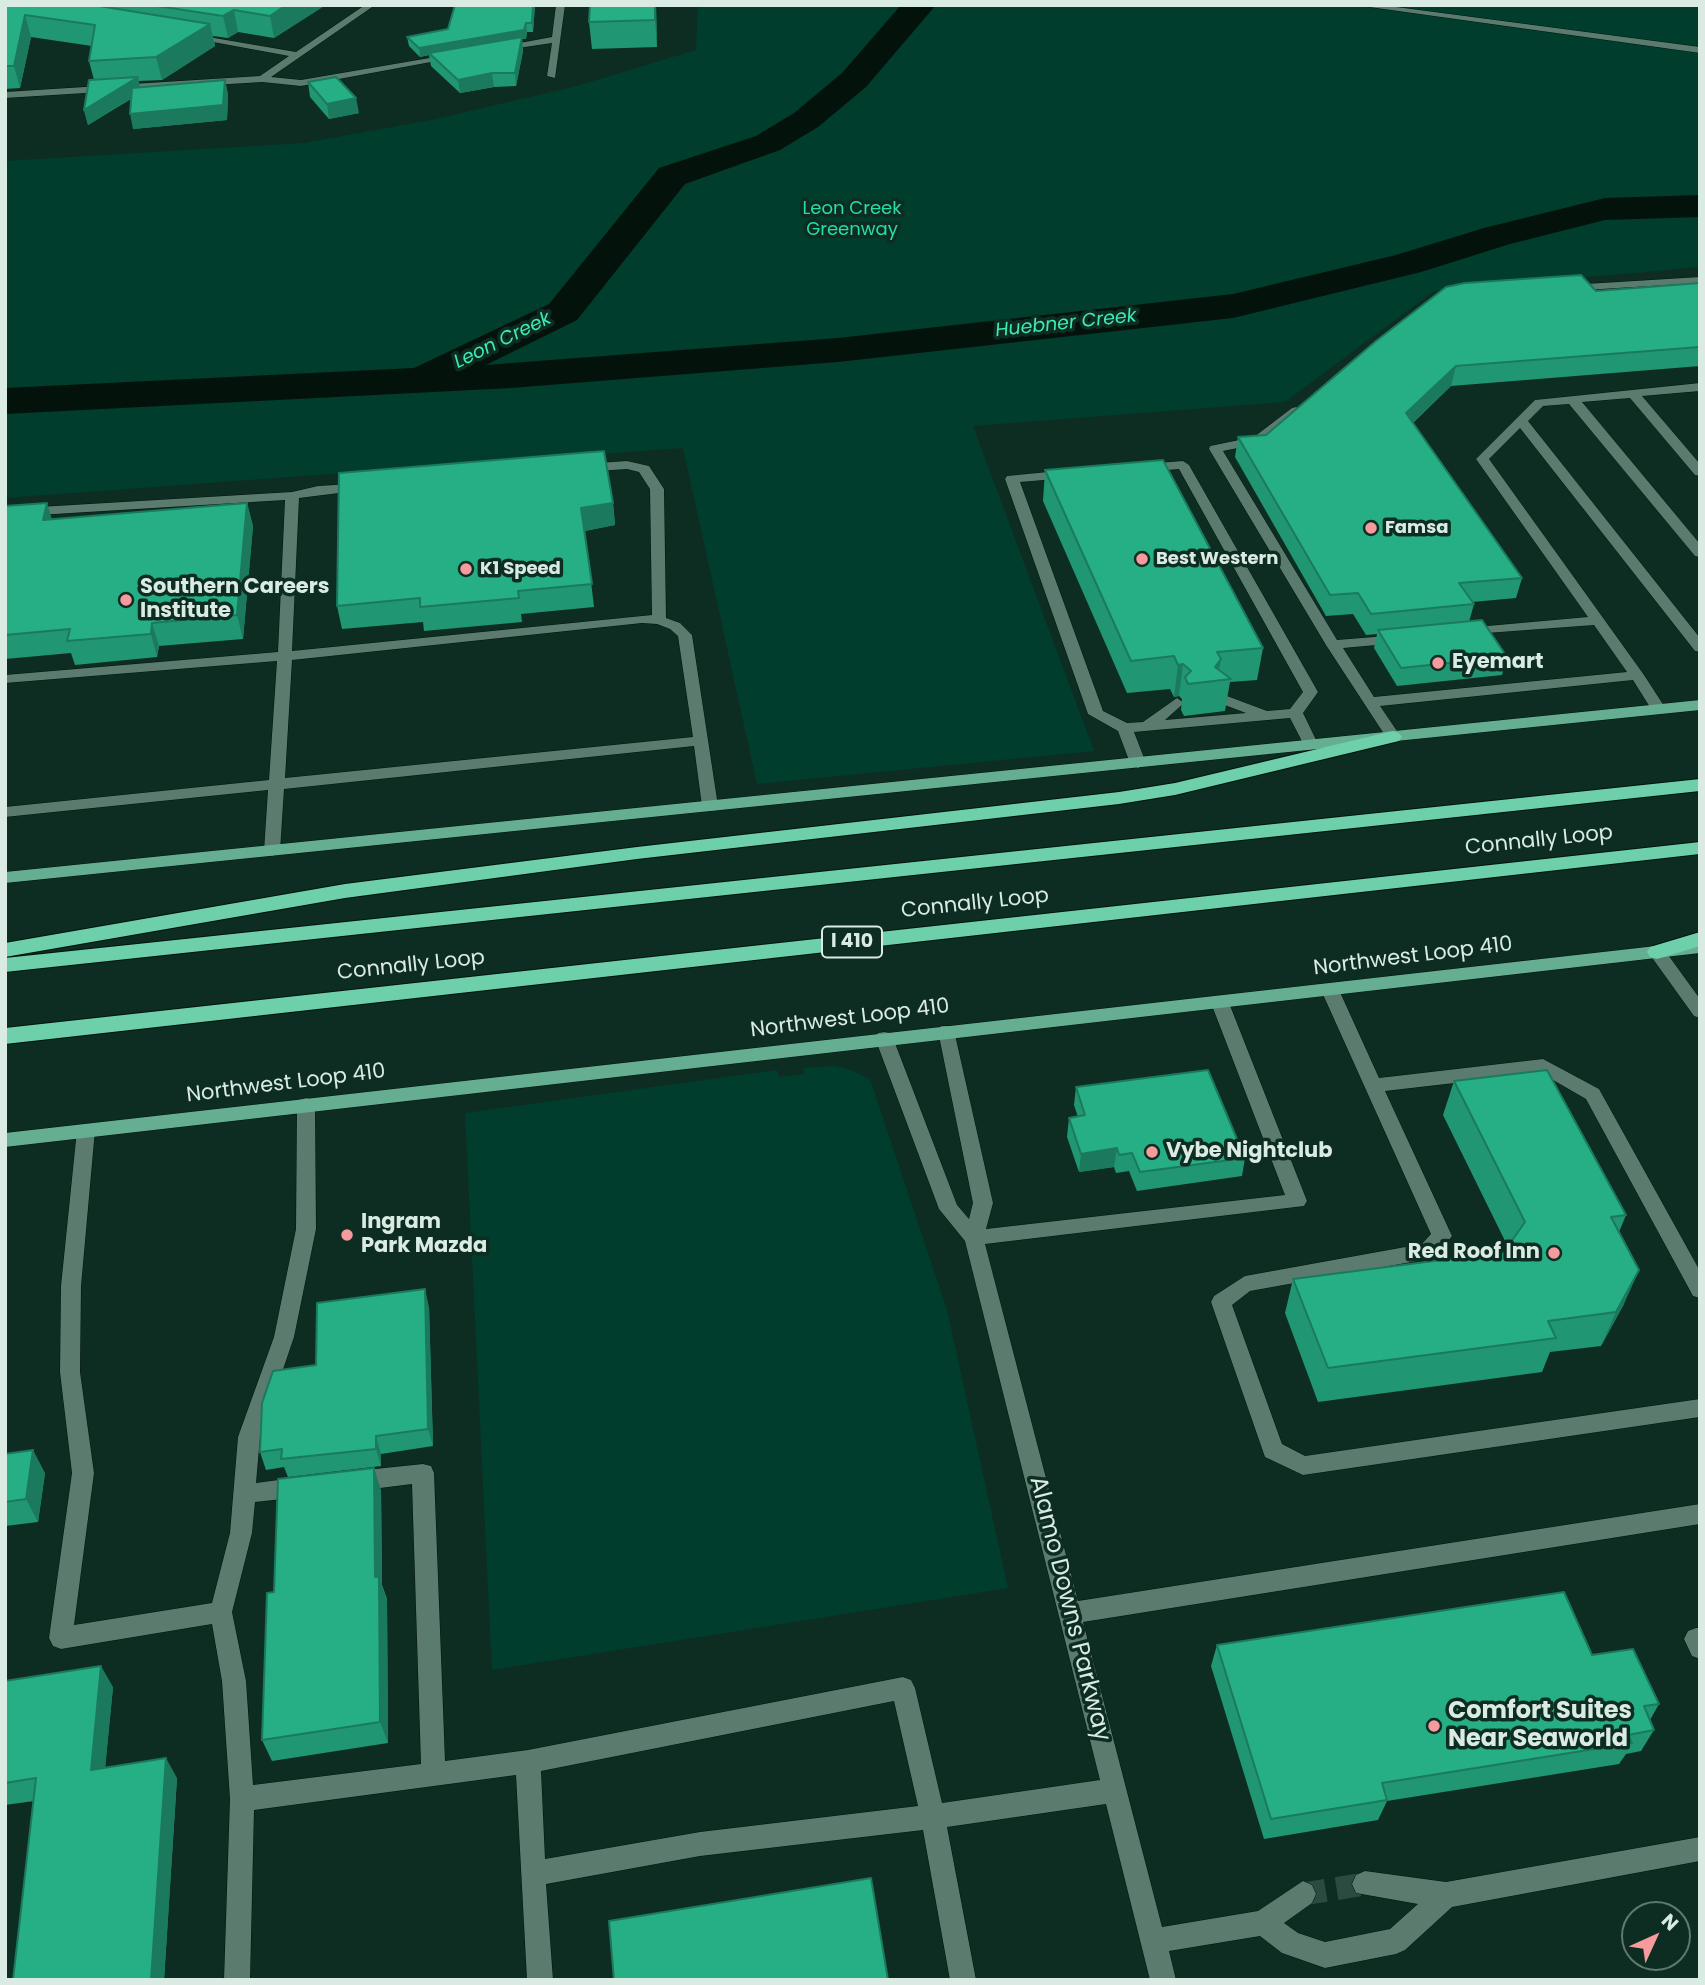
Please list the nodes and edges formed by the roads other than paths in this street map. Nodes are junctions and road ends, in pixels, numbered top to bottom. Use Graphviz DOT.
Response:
graph roads {
  1 [pos="371,5"];
  2 [pos="561,5"];
  3 [pos="1359,5"];
  4 [pos="178,35"];
  5 [pos="556,39"];
  6 [pos="1700,50"];
  7 [pos="489,51"];
  8 [pos="298,55"];
  9 [pos="462,55"];
  10 [pos="552,76"];
  11 [pos="262,79"];
  12 [pos="5,94"];
  13 [pos="1700,279"];
  14 [pos="1553,289"];
  15 [pos="1700,387"];
  16 [pos="1633,394"];
  17 [pos="1311,400"];
  18 [pos="1573,400"];
  19 [pos="1521,421"];
  20 [pos="571,469"];
  21 [pos="1130,469"];
  22 [pos="1700,472"];
  23 [pos="1078,474"];
  24 [pos="378,485"];
  25 [pos="292,496"];
  26 [pos="5,513"];
  27 [pos="1700,553"];
  28 [pos="659,620"];
  29 [pos="1597,620"];
  30 [pos="1444,634"];
  31 [pos="1417,637"];
  32 [pos="1333,645"];
  33 [pos="1700,648"];
  34 [pos="285,656"];
  35 [pos="1637,675"];
  36 [pos="5,679"];
  37 [pos="1219,698"];
  38 [pos="1371,702"];
  39 [pos="1177,703"];
  40 [pos="1700,705"];
  41 [pos="1658,709"];
  42 [pos="1294,713"];
  43 [pos="1267,715"];
  44 [pos="1147,726"];
  45 [pos="1125,728"];
  46 [pos="1393,737"];
  47 [pos="701,741"];
  48 [pos="1310,744"];
  49 [pos="1138,762"];
  50 [pos="276,783"];
  51 [pos="1700,785"];
  52 [pos="710,806"];
  53 [pos="5,812"];
  54 [pos="1700,848"];
  55 [pos="272,851"];
  56 [pos="5,878"];
  57 [pos="1700,939"];
  58 [pos="1700,947"];
  59 [pos="5,950"];
  60 [pos="1657,952"];
  61 [pos="5,965"];
  62 [pos="1330,990"];
  63 [pos="1220,1003"];
  64 [pos="1700,1012"];
  65 [pos="947,1031"];
  66 [pos="5,1036"];
  67 [pos="884,1038"];
  68 [pos="1374,1085"];
  69 [pos="306,1105"];
  70 [pos="86,1130"];
  71 [pos="5,1139"];
  72 [pos="974,1238"];
  73 [pos="1700,1290"];
  74 [pos="1700,1408"];
  75 [pos="245,1494"];
  76 [pos="1700,1514"];
  77 [pos="221,1612"];
  78 [pos="1070,1613"];
  79 [pos="1700,1639"];
  80 [pos="1700,1648"];
  81 [pos="528,1762"];
  82 [pos="433,1774"];
  83 [pos="1115,1790"];
  84 [pos="242,1799"];
  85 [pos="933,1817"];
  86 [pos="1700,1849"];
  87 [pos="533,1874"];
  88 [pos="1365,1884"];
  89 [pos="1303,1894"];
  90 [pos="1446,1895"];
  91 [pos="1263,1923"];
  92 [pos="1153,1941"];
  93 [pos="237,1980"];
  94 [pos="540,1980"];
  95 [pos="963,1980"];
  96 [pos="1163,1980"];
  1 -- 8 [label="street"];
  2 -- 5 [label="street"];
  3 -- 6 [label="street"];
  4 -- 8 [label="street"];
  5 -- 7 [label="street"];
  5 -- 10 [label="street"];
  8 -- 11 [label="street"];
  9 -- 11 [label="street"];
  11 -- 12 [label="street"];
  13 -- 14 [label="street"];
  15 -- 16 [label="street"];
  16 -- 18 [label="street"];
  16 -- 22 [label="street"];
  17 -- 32 [label="street"];
  18 -- 19 [label="street"];
  18 -- 27 [label="street"];
  19 -- 29 [label="street"];
  19 -- 33 [label="street"];
  20 -- 28 [label="street"];
  21 -- 42 [label="street"];
  23 -- 45 [label="street"];
  24 -- 25 [label="street"];
  25 -- 26 [label="street"];
  25 -- 34 [label="street"];
  28 -- 34 [label="street"];
  28 -- 47 [label="street"];
  29 -- 30 [label="street"];
  29 -- 35 [label="street"];
  31 -- 32 [label="street"];
  32 -- 38 [label="street"];
  34 -- 36 [label="street"];
  34 -- 50 [label="street"];
  35 -- 38 [label="street"];
  35 -- 41 [label="street"];
  37 -- 43 [label="street"];
  38 -- 46 [label="street"];
  39 -- 44 [label="street"];
  40 -- 41 [label="main road"];
  41 -- 46 [label="main road"];
  42 -- 43 [label="street"];
  42 -- 48 [label="street"];
  43 -- 44 [label="street"];
  44 -- 45 [label="street"];
  45 -- 49 [label="street"];
  46 -- 48 [label="main road"];
  46 -- 59 [label="highway"];
  47 -- 50 [label="street"];
  47 -- 52 [label="street"];
  48 -- 49 [label="main road"];
  49 -- 52 [label="main road"];
  50 -- 53 [label="street"];
  50 -- 55 [label="street"];
  51 -- 61 [label="highway, Connally Loop"];
  52 -- 55 [label="main road"];
  54 -- 66 [label="highway, Connally Loop / I 410"];
  55 -- 56 [label="main road"];
  57 -- 60 [label="highway"];
  58 -- 60 [label="main road, Northwest Loop 410"];
  60 -- 62 [label="main road, Northwest Loop 410"];
  60 -- 64 [label="street"];
  62 -- 63 [label="main road, Northwest Loop 410"];
  62 -- 68 [label="street"];
  63 -- 65 [label="main road, Northwest Loop 410"];
  63 -- 72 [label="street"];
  65 -- 67 [label="main road, Northwest Loop 410"];
  65 -- 72 [label="street, Alamo Downs Parkway"];
  67 -- 69 [label="main road, Northwest Loop 410"];
  67 -- 72 [label="street, Alamo Downs Parkway"];
  68 -- 73 [label="street"];
  68 -- 74 [label="street"];
  69 -- 70 [label="main road, Northwest Loop 410"];
  69 -- 75 [label="street"];
  70 -- 71 [label="main road, Northwest Loop 410"];
  70 -- 77 [label="street"];
  72 -- 78 [label="street, Alamo Downs Parkway"];
  75 -- 77 [label="street"];
  75 -- 82 [label="street"];
  76 -- 78 [label="street"];
  77 -- 84 [label="street"];
  78 -- 83 [label="street, Alamo Downs Parkway"];
  79 -- 80 [label="street"];
  81 -- 82 [label="street"];
  81 -- 85 [label="street"];
  81 -- 87 [label="street"];
  82 -- 84 [label="street"];
  83 -- 85 [label="street"];
  83 -- 92 [label="street, Alamo Downs Parkway"];
  84 -- 93 [label="street"];
  85 -- 87 [label="street"];
  85 -- 95 [label="street"];
  86 -- 90 [label="street"];
  87 -- 94 [label="street"];
  88 -- 90 [label="street"];
  89 -- 91 [label="street"];
  90 -- 91 [label="street"];
  91 -- 92 [label="street"];
  92 -- 96 [label="street, Alamo Downs Parkway"];
}
